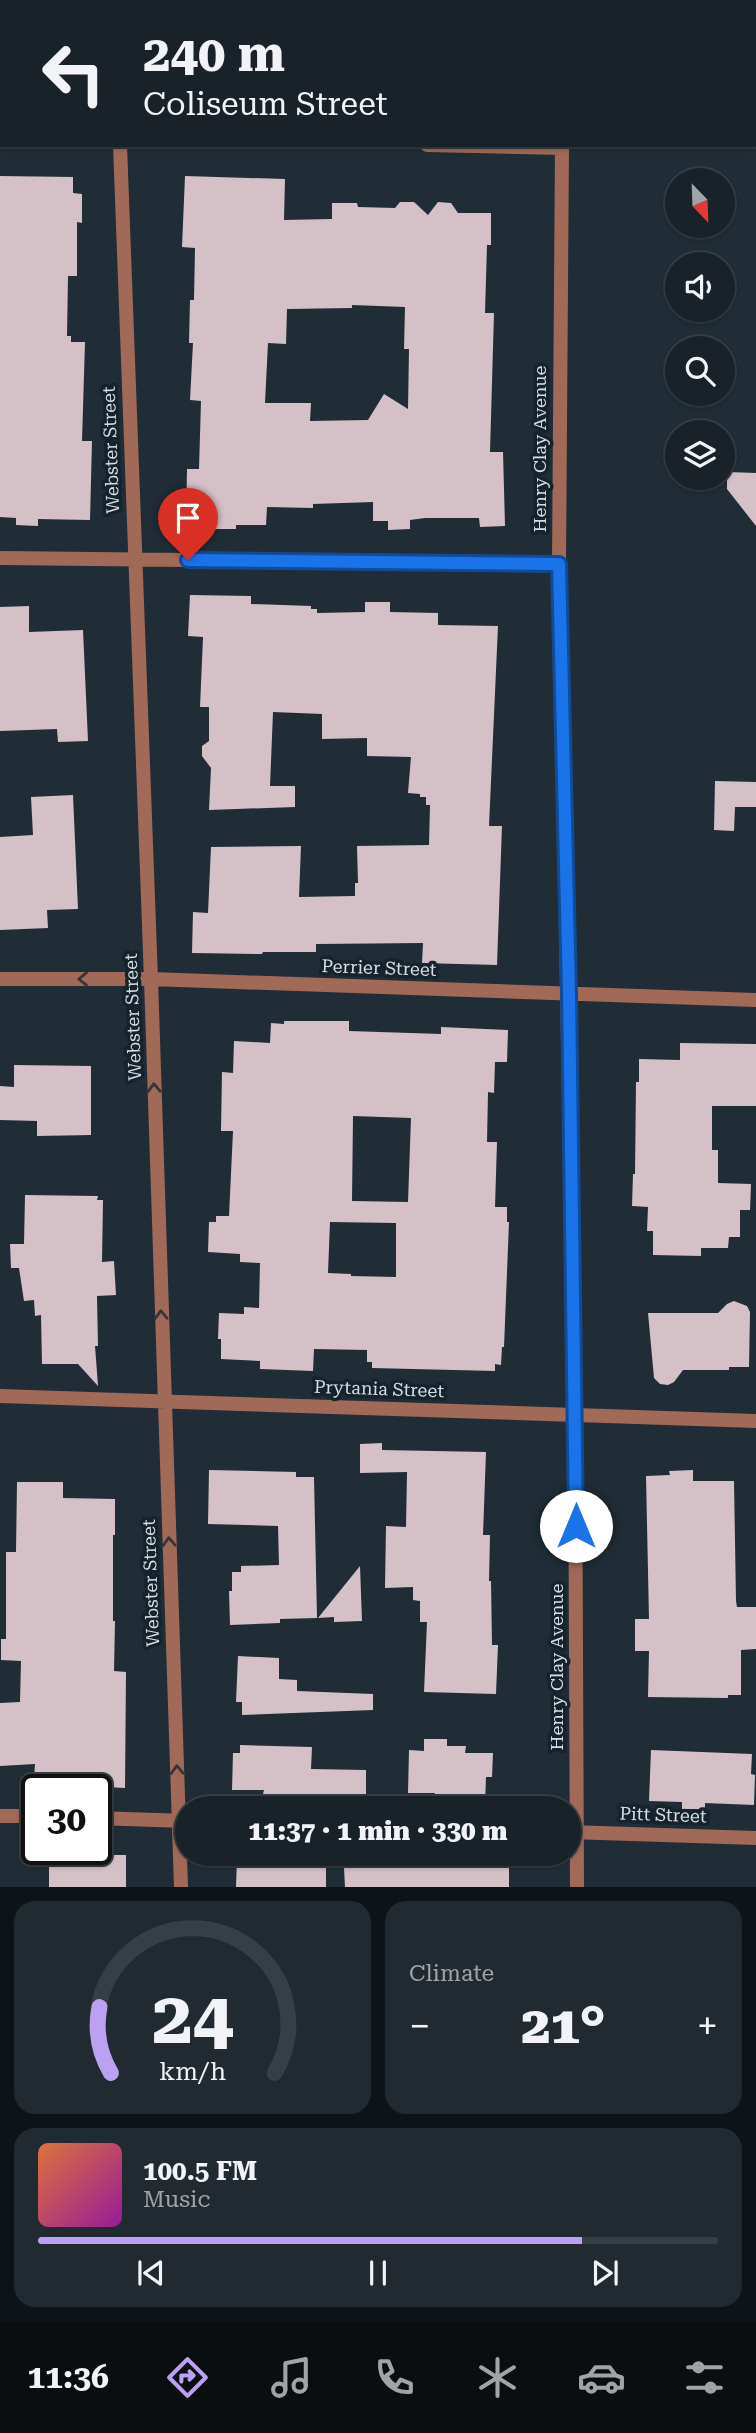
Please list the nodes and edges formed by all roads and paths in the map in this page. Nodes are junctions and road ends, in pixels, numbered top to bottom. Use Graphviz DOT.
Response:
graph roads {
  1 [pos="120,147"];
  2 [pos="562,147"];
  3 [pos="0,558"];
  4 [pos="135,559"];
  5 [pos="559,564"];
  6 [pos="0,979"];
  7 [pos="151,979"];
  8 [pos="569,993"];
  9 [pos="756,1000"];
  10 [pos="0,1396"];
  11 [pos="164,1401"];
  12 [pos="575,1415"];
  13 [pos="756,1420"];
  14 [pos="182,1796"];
  15 [pos="573,1796"];
  16 [pos="0,1816"];
  17 [pos="21,1816"];
  18 [pos="112,1819"];
  19 [pos="175,1821"];
  20 [pos="581,1832"];
  21 [pos="756,1838"];
  22 [pos="182,1866"];
  23 [pos="575,1866"];
  24 [pos="181,1887"];
  25 [pos="577,1887"];
  1 -- 4 [label="street, Webster Street"];
  2 -- 5 [label="street, Henry Clay Avenue"];
  3 -- 4 [label="street"];
  4 -- 5 [label="street"];
  4 -- 7 [label="street, Webster Street"];
  5 -- 8 [label="street, Henry Clay Avenue"];
  7 -- 6 [label="street, Perrier Street, one-way"];
  7 -- 8 [label="street, Perrier Street"];
  11 -- 7 [label="street, Webster Street, one-way"];
  8 -- 9 [label="street, Perrier Street"];
  8 -- 12 [label="street, Henry Clay Avenue"];
  10 -- 11 [label="street, Prytania Street"];
  11 -- 12 [label="street, Prytania Street"];
  14 -- 11 [label="street, Webster Street, one-way"];
  12 -- 13 [label="street, Prytania Street"];
  12 -- 15 [label="street, Henry Clay Avenue"];
  16 -- 17 [label="street"];
  18 -- 19 [label="street"];
  20 -- 21 [label="street, Pitt Street"];
  22 -- 24 [label="street, Webster Street"];
  23 -- 25 [label="street, Henry Clay Avenue"];
}
